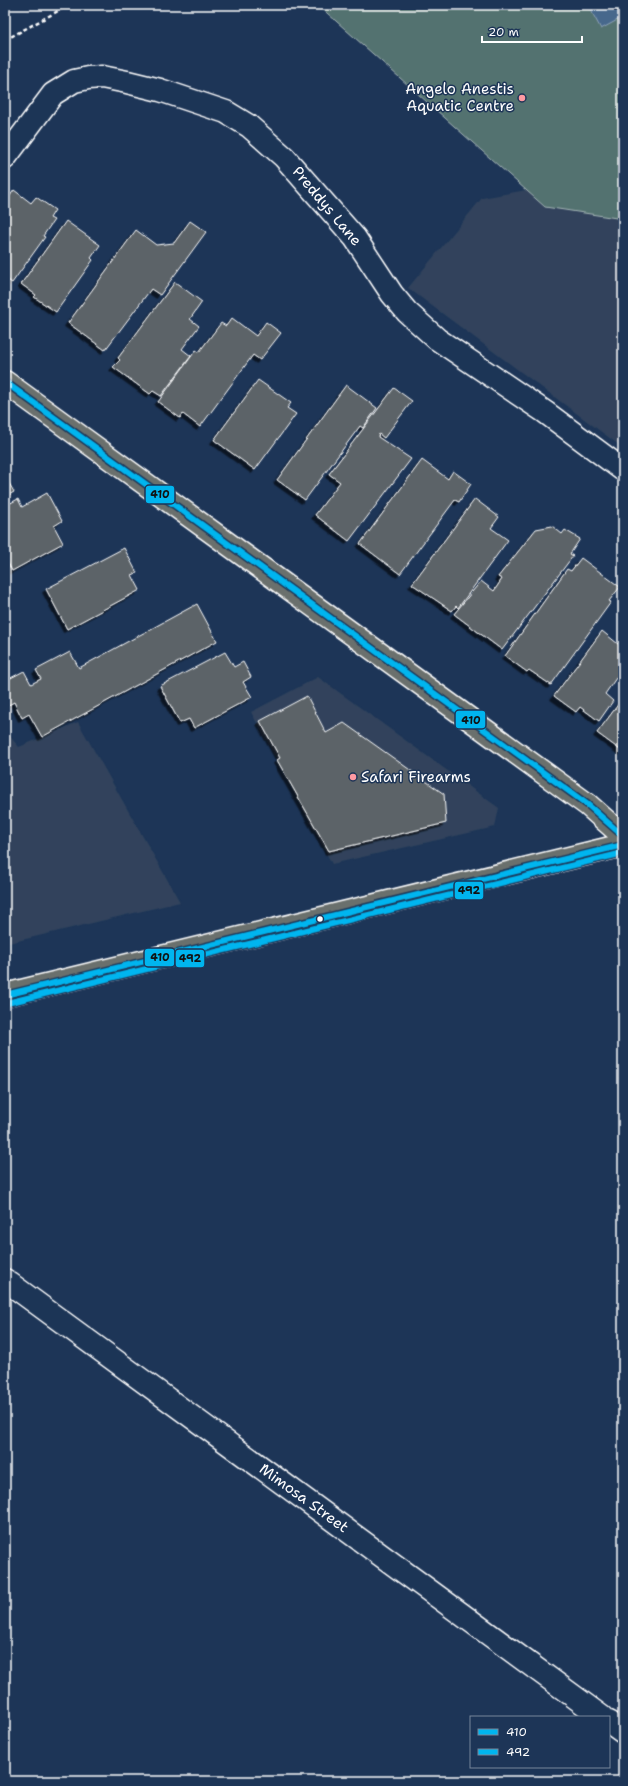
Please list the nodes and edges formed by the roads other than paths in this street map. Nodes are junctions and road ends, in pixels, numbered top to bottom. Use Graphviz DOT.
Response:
graph roads {
  1 [pos="5,158"];
  2 [pos="5,382"];
  3 [pos="623,470"];
  4 [pos="623,836"];
  5 [pos="623,845"];
  6 [pos="5,995"];
  7 [pos="5,1280"];
  8 [pos="601,1716"];
  9 [pos="610,1723"];
  10 [pos="623,1732"];
  1 -- 3 [label="street, Preddys Lane"];
  2 -- 4 [label="main road"];
  5 -- 6 [label="main road"];
  7 -- 8 [label="street, Mimosa Street"];
  9 -- 10 [label="street"];
}
